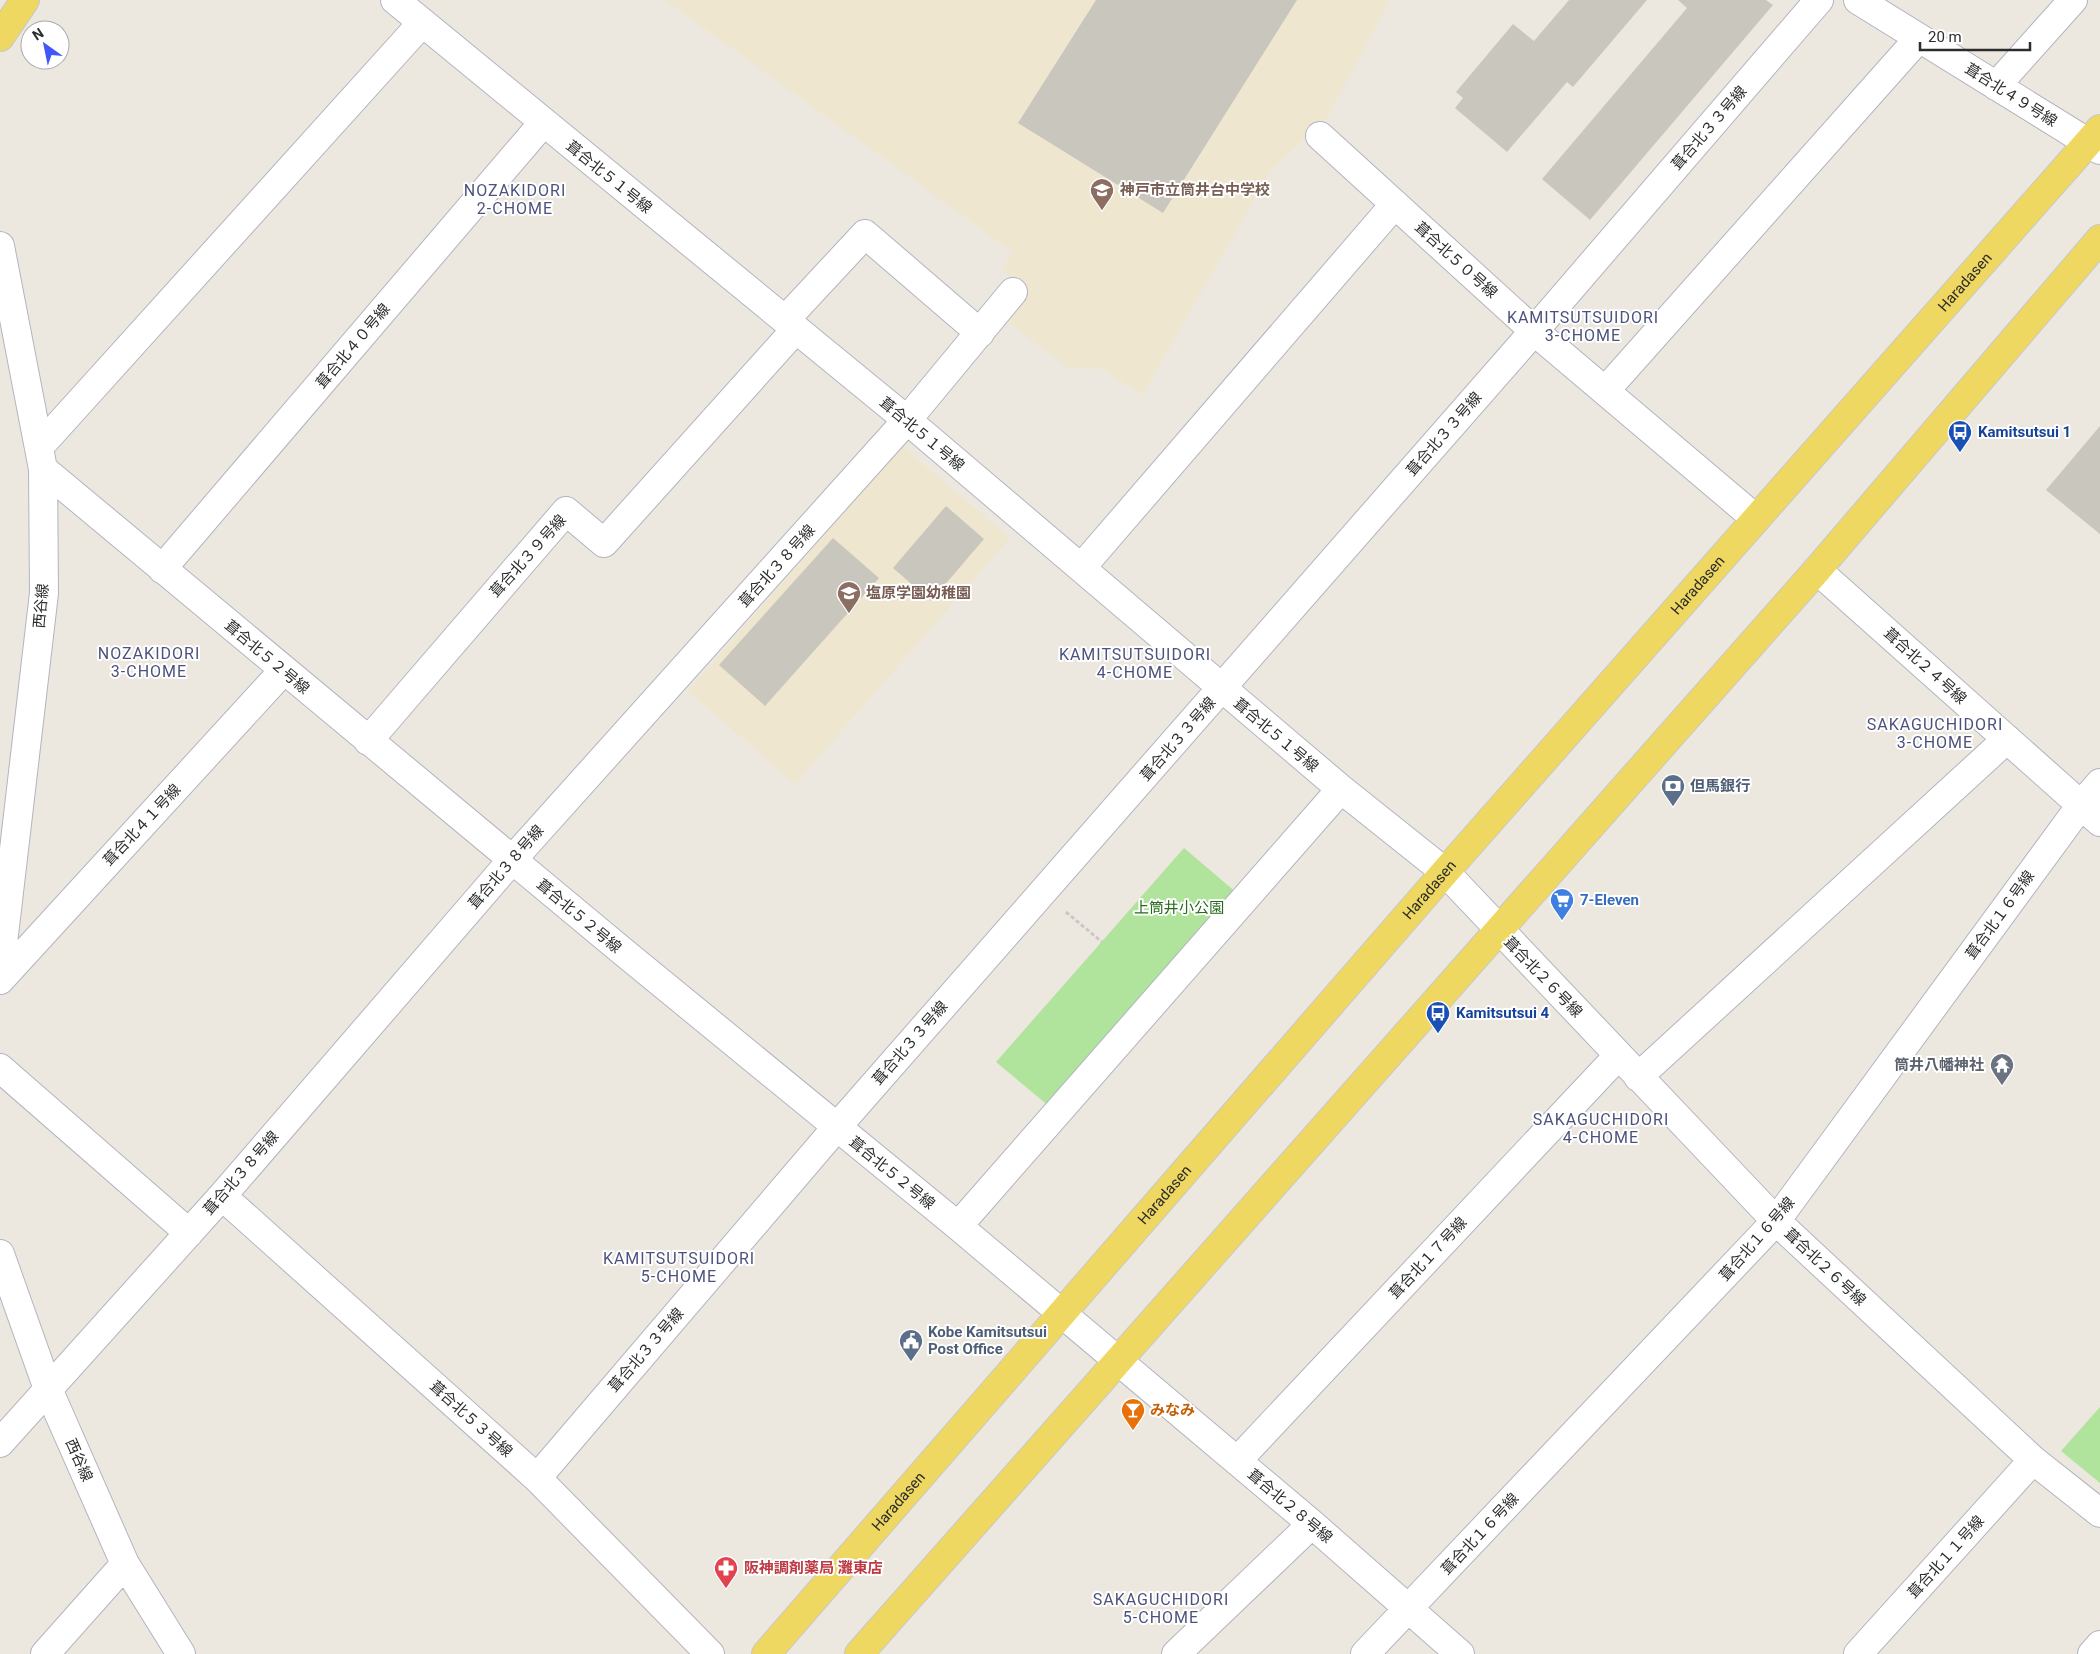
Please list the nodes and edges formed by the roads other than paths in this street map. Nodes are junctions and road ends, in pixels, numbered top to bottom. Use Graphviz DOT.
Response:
graph roads {
  1 [pos="25,0"];
  2 [pos="395,0"];
  3 [pos="1819,0"];
  4 [pos="1858,0"];
  5 [pos="2072,0"];
  6 [pos="422,23"];
  7 [pos="0,37"];
  8 [pos="1919,38"];
  9 [pos="1996,86"];
  10 [pos="543,123"];
  11 [pos="1320,136"];
  12 [pos="2096,141"];
  13 [pos="1394,204"];
  14 [pos="2100,239"];
  15 [pos="0,246"];
  16 [pos="1013,292"];
  17 [pos="790,325"];
  18 [pos="1534,331"];
  19 [pos="980,333"];
  20 [pos="1605,391"];
  21 [pos="908,420"];
  22 [pos="41,458"];
  23 [pos="1755,518"];
  24 [pos="1081,568"];
  25 [pos="162,569"];
  26 [pos="1817,570"];
  27 [pos="284,671"];
  28 [pos="1222,689"];
  29 [pos="2007,739"];
  30 [pos="368,741"];
  31 [pos="2100,783"];
  32 [pos="1341,789"];
  33 [pos="2090,814"];
  34 [pos="512,860"];
  35 [pos="1445,872"];
  36 [pos="1499,930"];
  37 [pos="0,969"];
  38 [pos="0,980"];
  39 [pos="1618,1056"];
  40 [pos="0,1068"];
  41 [pos="1638,1077"];
  42 [pos="836,1128"];
  43 [pos="222,1196"];
  44 [pos="1776,1221"];
  45 [pos="958,1226"];
  46 [pos="189,1233"];
  47 [pos="0,1254"];
  48 [pos="1061,1314"];
  49 [pos="1117,1361"];
  50 [pos="48,1389"];
  51 [pos="0,1443"];
  52 [pos="2034,1460"];
  53 [pos="1237,1461"];
  54 [pos="537,1478"];
  55 [pos="2100,1513"];
  56 [pos="1312,1524"];
  57 [pos="125,1564"];
  58 [pos="1410,1608"];
  59 [pos="2100,1645"];
  60 [pos="45,1654"];
  61 [pos="181,1654"];
  62 [pos="710,1654"];
  63 [pos="766,1654"];
  64 [pos="859,1654"];
  65 [pos="1176,1654"];
  66 [pos="1365,1654"];
  67 [pos="1460,1654"];
  68 [pos="1858,1654"];
  69 [pos="2092,1654"];
  1 -- 7 [label="main road"];
  2 -- 6 [label="street, 葺合北５１号線"];
  3 -- 18 [label="street, 葺合北３３号線"];
  4 -- 8 [label="street, 葺合北４９号線"];
  5 -- 9 [label="street"];
  6 -- 10 [label="street, 葺合北５１号線"];
  6 -- 22 [label="street"];
  8 -- 9 [label="street, 葺合北４９号線"];
  8 -- 20 [label="street"];
  9 -- 12 [label="street, 葺合北４９号線"];
  10 -- 17 [label="street, 葺合北５１号線"];
  10 -- 25 [label="street, 葺合北４０号線"];
  11 -- 13 [label="street, 葺合北５０号線"];
  12 -- 23 [label="main road, Haradasen"];
  13 -- 18 [label="street, 葺合北５０号線"];
  13 -- 24 [label="street"];
  14 -- 26 [label="main road"];
  15 -- 22 [label="street, 西谷線"];
  16 -- 19 [label="street, 葺合北３８号線"];
  17 -- 19 [label="street"];
  17 -- 21 [label="street, 葺合北５１号線"];
  17 -- 30 [label="street, 葺合北３９号線"];
  18 -- 20 [label="street, 葺合北５０号線"];
  18 -- 28 [label="street, 葺合北３３号線"];
  19 -- 21 [label="street, 葺合北３８号線"];
  20 -- 23 [label="street, 葺合北５０号線"];
  21 -- 24 [label="street, 葺合北５１号線"];
  21 -- 34 [label="street, 葺合北３８号線"];
  22 -- 25 [label="street, 葺合北５２号線"];
  22 -- 37 [label="street, 西谷線"];
  23 -- 35 [label="main road, Haradasen"];
  24 -- 28 [label="street, 葺合北５１号線"];
  25 -- 27 [label="street, 葺合北５２号線"];
  26 -- 29 [label="street, 葺合北２４号線"];
  26 -- 36 [label="main road"];
  27 -- 30 [label="street, 葺合北５２号線"];
  27 -- 38 [label="street, 葺合北４１号線"];
  28 -- 32 [label="street, 葺合北５１号線"];
  28 -- 42 [label="street, 葺合北３３号線"];
  29 -- 33 [label="street, 葺合北２４号線"];
  29 -- 41 [label="street"];
  30 -- 34 [label="street, 葺合北５２号線"];
  31 -- 33 [label="street, 葺合北１６号線"];
  32 -- 35 [label="street, 葺合北５１号線"];
  32 -- 45 [label="street"];
  33 -- 44 [label="street, 葺合北１６号線"];
  34 -- 42 [label="street, 葺合北５２号線"];
  34 -- 43 [label="street, 葺合北３８号線"];
  35 -- 36 [label="street, 葺合北２６号線"];
  35 -- 48 [label="main road, Haradasen"];
  36 -- 39 [label="street, 葺合北２６号線"];
  36 -- 49 [label="main road"];
  39 -- 41 [label="street, 葺合北２６号線"];
  39 -- 53 [label="street, 葺合北１７号線"];
  40 -- 46 [label="street"];
  41 -- 44 [label="street, 葺合北２６号線"];
  42 -- 45 [label="street, 葺合北５２号線"];
  42 -- 54 [label="street, 葺合北３３号線"];
  43 -- 46 [label="street, 葺合北３８号線"];
  43 -- 54 [label="street, 葺合北５３号線"];
  44 -- 52 [label="street, 葺合北２６号線"];
  44 -- 58 [label="street, 葺合北１６号線"];
  45 -- 48 [label="street, 葺合北５２号線"];
  46 -- 50 [label="street, 葺合北３８号線"];
  47 -- 50 [label="street, 西谷線"];
  48 -- 49 [label="street, 葺合北５２号線"];
  48 -- 63 [label="main road, Haradasen"];
  49 -- 53 [label="street, 葺合北２８号線"];
  49 -- 64 [label="main road"];
  50 -- 51 [label="street, 葺合北３８号線"];
  50 -- 57 [label="street, 西谷線"];
  52 -- 55 [label="street, 葺合北２６号線"];
  52 -- 68 [label="street, 葺合北１１号線"];
  53 -- 56 [label="street, 葺合北２８号線"];
  54 -- 62 [label="street, 葺合北５３号線"];
  56 -- 58 [label="street, 葺合北２８号線"];
  56 -- 65 [label="street"];
  57 -- 60 [label="street"];
  57 -- 61 [label="street, 西谷線"];
  58 -- 66 [label="street, 葺合北１６号線"];
  58 -- 67 [label="street, 葺合北２８号線"];
  59 -- 69 [label="street"];
}
